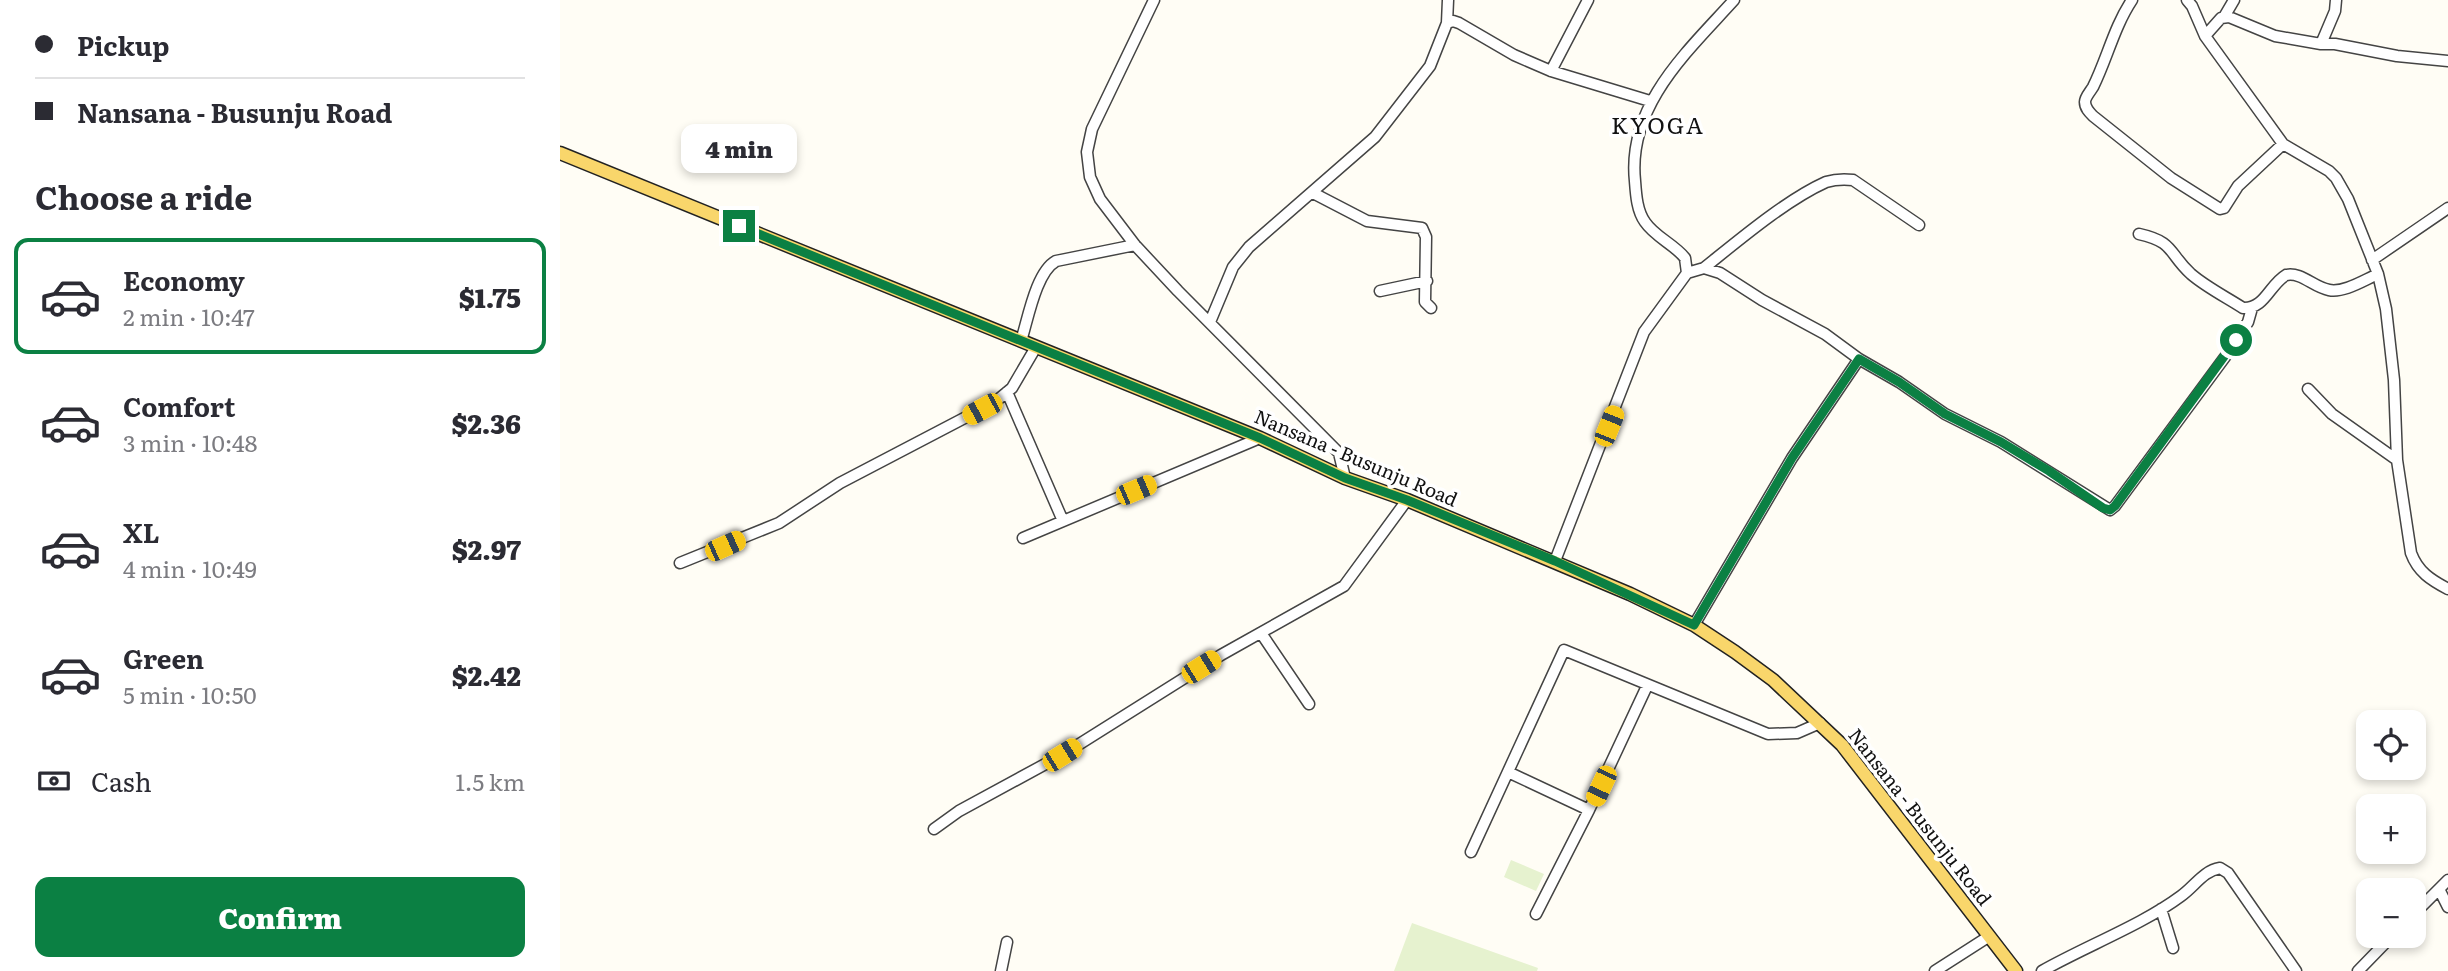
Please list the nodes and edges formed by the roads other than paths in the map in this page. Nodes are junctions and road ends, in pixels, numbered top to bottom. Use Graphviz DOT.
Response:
graph roads {
  1 [pos="1154,0"];
  2 [pos="1448,0"];
  3 [pos="1588,0"];
  4 [pos="1733,0"];
  5 [pos="2132,0"];
  6 [pos="2187,0"];
  7 [pos="2234,0"];
  8 [pos="2336,0"];
  9 [pos="2224,18"];
  10 [pos="1447,23"];
  11 [pos="2205,36"];
  12 [pos="2320,44"];
  13 [pos="2448,61"];
  14 [pos="1551,71"];
  15 [pos="1650,101"];
  16 [pos="2283,144"];
  17 [pos="560,153"];
  18 [pos="1313,193"];
  19 [pos="2448,208"];
  20 [pos="1919,225"];
  21 [pos="2139,234"];
  22 [pos="1135,245"];
  23 [pos="2372,260"];
  24 [pos="1704,268"];
  25 [pos="1687,273"];
  26 [pos="2378,274"];
  27 [pos="1427,281"];
  28 [pos="1380,291"];
  29 [pos="1430,308"];
  30 [pos="2252,309"];
  31 [pos="1210,322"];
  32 [pos="1021,341"];
  33 [pos="1036,347"];
  34 [pos="1859,359"];
  35 [pos="2308,389"];
  36 [pos="1007,392"];
  37 [pos="1260,438"];
  38 [pos="2397,460"];
  39 [pos="1345,478"];
  40 [pos="1407,500"];
  41 [pos="1063,521"];
  42 [pos="1023,538"];
  43 [pos="1555,561"];
  44 [pos="680,563"];
  45 [pos="2448,589"];
  46 [pos="1694,625"];
  47 [pos="1261,633"];
  48 [pos="1647,686"];
  49 [pos="1309,704"];
  50 [pos="1819,723"];
  51 [pos="1508,772"];
  52 [pos="1589,810"];
  53 [pos="934,829"];
  54 [pos="1471,852"];
  55 [pos="2448,880"];
  56 [pos="2439,889"];
  57 [pos="2426,902"];
  58 [pos="2448,907"];
  59 [pos="2161,909"];
  60 [pos="1536,914"];
  61 [pos="1989,937"];
  62 [pos="1007,942"];
  63 [pos="2174,948"];
  64 [pos="2380,948"];
  65 [pos="1001,971"];
  66 [pos="1935,971"];
  67 [pos="2016,971"];
  68 [pos="2042,971"];
  69 [pos="2296,971"];
  70 [pos="2358,971"];
  1 -- 22 [label="street"];
  2 -- 10 [label="street"];
  3 -- 14 [label="street"];
  4 -- 15 [label="street"];
  5 -- 16 [label="street"];
  6 -- 11 [label="street"];
  7 -- 9 [label="street"];
  8 -- 12 [label="street"];
  9 -- 11 [label="street"];
  9 -- 12 [label="street"];
  10 -- 14 [label="street"];
  10 -- 18 [label="street"];
  11 -- 16 [label="street"];
  12 -- 13 [label="street"];
  14 -- 15 [label="street"];
  15 -- 25 [label="street"];
  16 -- 23 [label="street"];
  17 -- 32 [label="main road, Nansana - Busunju Road"];
  18 -- 27 [label="street"];
  18 -- 31 [label="street"];
  19 -- 23 [label="street"];
  20 -- 24 [label="street"];
  21 -- 30 [label="street"];
  22 -- 31 [label="street"];
  22 -- 32 [label="street"];
  23 -- 26 [label="street"];
  24 -- 25 [label="street"];
  24 -- 34 [label="street"];
  25 -- 43 [label="street"];
  26 -- 30 [label="street"];
  26 -- 38 [label="street"];
  27 -- 28 [label="street"];
  27 -- 29 [label="street"];
  30 -- 34 [label="street"];
  31 -- 39 [label="street"];
  32 -- 33 [label="main road, Nansana - Busunju Road"];
  33 -- 36 [label="street"];
  33 -- 37 [label="main road, Nansana - Busunju Road"];
  34 -- 46 [label="street"];
  35 -- 38 [label="street"];
  36 -- 41 [label="street"];
  36 -- 44 [label="street"];
  37 -- 39 [label="main road, Nansana - Busunju Road"];
  37 -- 41 [label="street"];
  38 -- 45 [label="street"];
  39 -- 40 [label="main road, Nansana - Busunju Road"];
  40 -- 43 [label="main road, Nansana - Busunju Road"];
  40 -- 47 [label="street"];
  41 -- 42 [label="street"];
  43 -- 46 [label="main road, Nansana - Busunju Road"];
  46 -- 50 [label="main road, Nansana - Busunju Road"];
  47 -- 49 [label="street"];
  47 -- 53 [label="street"];
  48 -- 50 [label="street"];
  48 -- 51 [label="street"];
  48 -- 52 [label="street"];
  50 -- 61 [label="main road, Nansana - Busunju Road"];
  51 -- 52 [label="street"];
  51 -- 54 [label="street"];
  52 -- 60 [label="street"];
  55 -- 56 [label="street"];
  56 -- 57 [label="street"];
  56 -- 58 [label="street"];
  59 -- 63 [label="street"];
  59 -- 68 [label="street"];
  59 -- 69 [label="street"];
  61 -- 66 [label="street"];
  61 -- 67 [label="main road, Nansana - Busunju Road"];
  62 -- 65 [label="street"];
  64 -- 70 [label="street"];
}
